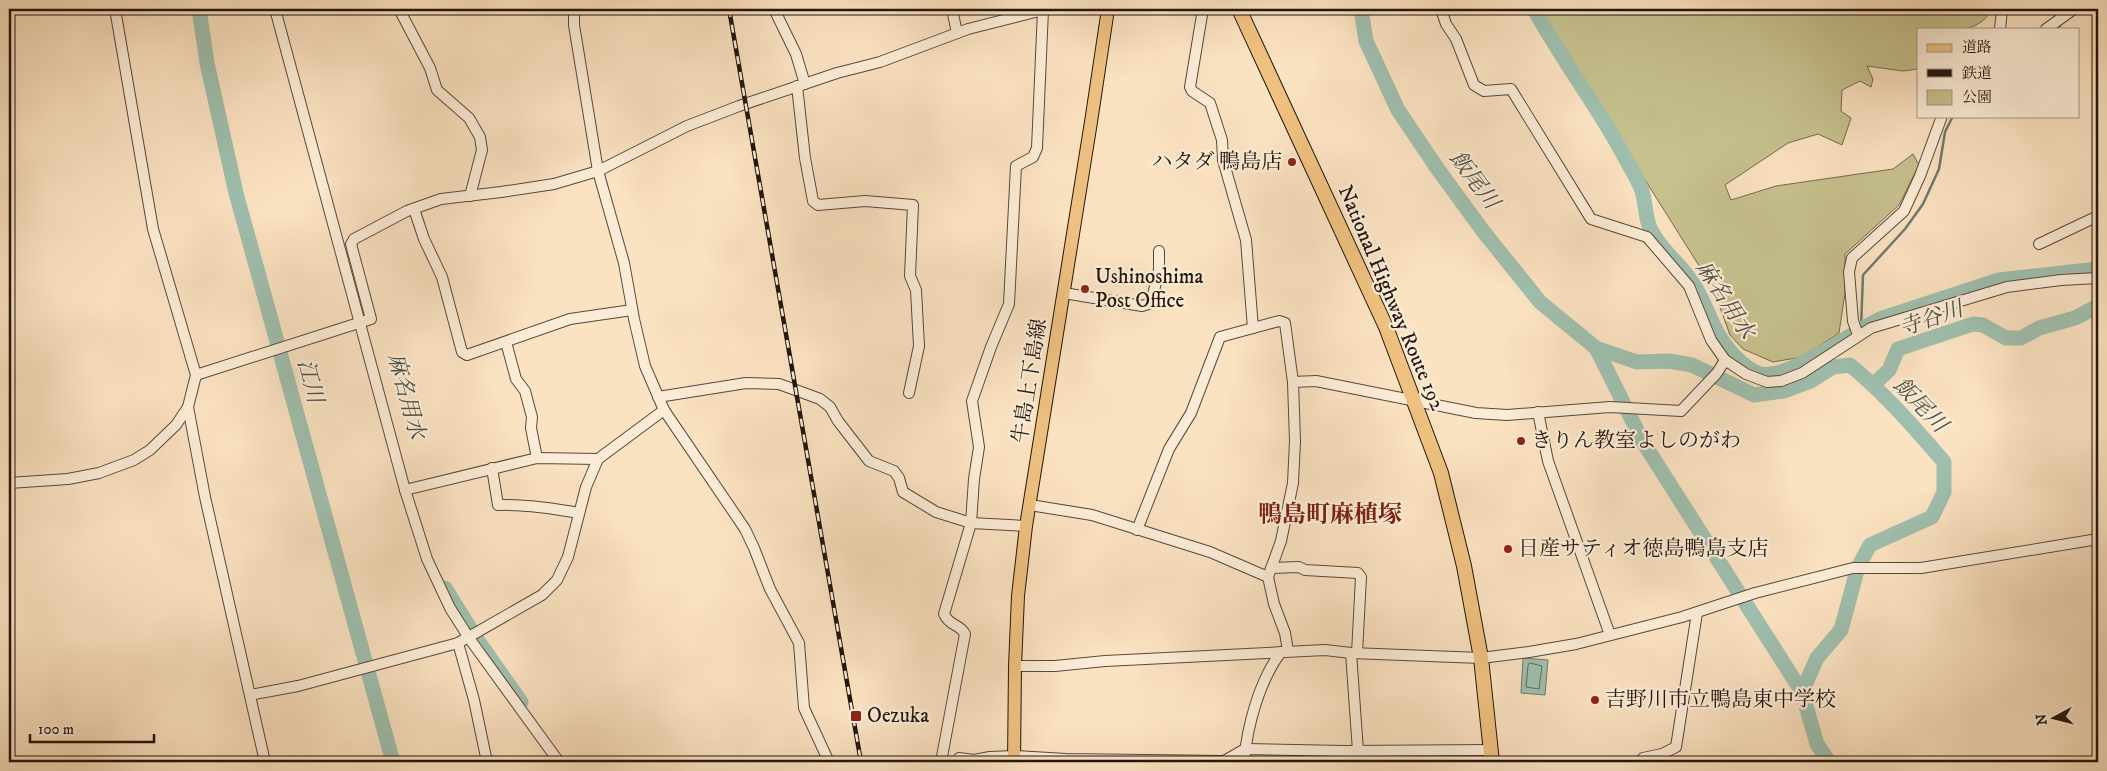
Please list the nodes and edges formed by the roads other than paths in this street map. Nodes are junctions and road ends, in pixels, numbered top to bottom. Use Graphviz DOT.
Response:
graph roads {
  1 [pos="116,9"];
  2 [pos="275,9"];
  3 [pos="399,9"];
  4 [pos="574,9"];
  5 [pos="774,9"];
  6 [pos="952,9"];
  7 [pos="1045,9"];
  8 [pos="1108,9"];
  9 [pos="1203,9"];
  10 [pos="1239,9"];
  11 [pos="1441,9"];
  12 [pos="2002,9"];
  13 [pos="2070,12"];
  14 [pos="2000,28"];
  15 [pos="2048,28"];
  16 [pos="957,33"];
  17 [pos="801,85"];
  18 [pos="1941,118"];
  19 [pos="598,171"];
  20 [pos="470,196"];
  21 [pos="414,209"];
  22 [pos="2098,216"];
  23 [pos="2039,244"];
  24 [pos="1159,250"];
  25 [pos="2098,278"];
  26 [pos="1064,293"];
  27 [pos="632,310"];
  28 [pos="363,322"];
  29 [pos="1253,328"];
  30 [pos="1857,331"];
  31 [pos="506,342"];
  32 [pos="1725,360"];
  33 [pos="196,375"];
  34 [pos="1293,382"];
  35 [pos="909,393"];
  36 [pos="658,397"];
  37 [pos="1415,401"];
  38 [pos="188,408"];
  39 [pos="664,410"];
  40 [pos="1538,412"];
  41 [pos="537,458"];
  42 [pos="598,459"];
  43 [pos="492,468"];
  44 [pos="9,484"];
  45 [pos="408,489"];
  46 [pos="1030,506"];
  47 [pos="579,513"];
  48 [pos="971,523"];
  49 [pos="1026,526"];
  50 [pos="1137,530"];
  51 [pos="2098,538"];
  52 [pos="1269,573"];
  53 [pos="1697,613"];
  54 [pos="1610,635"];
  55 [pos="473,636"];
  56 [pos="458,643"];
  57 [pos="1284,651"];
  58 [pos="1354,653"];
  59 [pos="1481,658"];
  60 [pos="1015,666"];
  61 [pos="250,695"];
  62 [pos="1246,749"];
  63 [pos="1358,751"];
  64 [pos="1491,756"];
  65 [pos="1015,759"];
  66 [pos="265,762"];
  67 [pos="487,762"];
  68 [pos="559,762"];
  69 [pos="829,762"];
  70 [pos="942,762"];
  71 [pos="956,762"];
  72 [pos="1244,762"];
  73 [pos="1642,762"];
  1 -- 33 [label="street"];
  2 -- 28 [label="street"];
  3 -- 20 [label="street"];
  4 -- 19 [label="street"];
  5 -- 17 [label="street"];
  6 -- 16 [label="street"];
  7 -- 16 [label="street"];
  7 -- 48 [label="street"];
  8 -- 26 [label="main road, 牛島上下島線"];
  9 -- 29 [label="street"];
  10 -- 37 [label="highway, National Highway Route 192"];
  11 -- 32 [label="street"];
  12 -- 14 [label="street"];
  13 -- 15 [label="street"];
  16 -- 17 [label="street"];
  17 -- 19 [label="street"];
  17 -- 35 [label="street"];
  18 -- 30 [label="street"];
  19 -- 20 [label="street"];
  19 -- 27 [label="street"];
  20 -- 21 [label="street"];
  21 -- 28 [label="street"];
  21 -- 31 [label="street"];
  22 -- 23 [label="street"];
  24 -- 26 [label="street"];
  25 -- 30 [label="street"];
  26 -- 46 [label="main road, 牛島上下島線"];
  27 -- 31 [label="street"];
  27 -- 36 [label="street"];
  28 -- 33 [label="street"];
  28 -- 45 [label="street"];
  29 -- 34 [label="street"];
  29 -- 50 [label="street"];
  30 -- 32 [label="street"];
  31 -- 41 [label="street"];
  32 -- 40 [label="street"];
  33 -- 38 [label="street"];
  34 -- 37 [label="street"];
  34 -- 52 [label="street"];
  36 -- 39 [label="street"];
  36 -- 48 [label="street"];
  37 -- 40 [label="street"];
  37 -- 59 [label="highway, National Highway Route 192"];
  38 -- 44 [label="street"];
  38 -- 61 [label="street"];
  39 -- 42 [label="street"];
  39 -- 69 [label="street"];
  40 -- 54 [label="street"];
  41 -- 42 [label="street"];
  41 -- 43 [label="street"];
  42 -- 47 [label="street"];
  43 -- 45 [label="street"];
  43 -- 47 [label="street"];
  45 -- 55 [label="street"];
  46 -- 49 [label="main road, 牛島上下島線"];
  46 -- 50 [label="street"];
  47 -- 55 [label="street"];
  48 -- 49 [label="street"];
  48 -- 70 [label="street"];
  49 -- 60 [label="main road, 牛島上下島線"];
  50 -- 52 [label="street"];
  51 -- 53 [label="street"];
  52 -- 57 [label="street"];
  52 -- 58 [label="street"];
  53 -- 54 [label="street"];
  53 -- 73 [label="street"];
  54 -- 59 [label="street"];
  55 -- 56 [label="street"];
  55 -- 68 [label="street"];
  56 -- 61 [label="street"];
  56 -- 67 [label="street"];
  57 -- 58 [label="street"];
  57 -- 60 [label="street"];
  57 -- 62 [label="street"];
  58 -- 59 [label="street"];
  58 -- 63 [label="street"];
  59 -- 64 [label="highway, National Highway Route 192"];
  60 -- 65 [label="main road, 牛島上下島線"];
  61 -- 66 [label="street"];
  62 -- 63 [label="street"];
  62 -- 65 [label="street"];
  62 -- 72 [label="street"];
  63 -- 64 [label="street"];
  65 -- 71 [label="street"];
}
